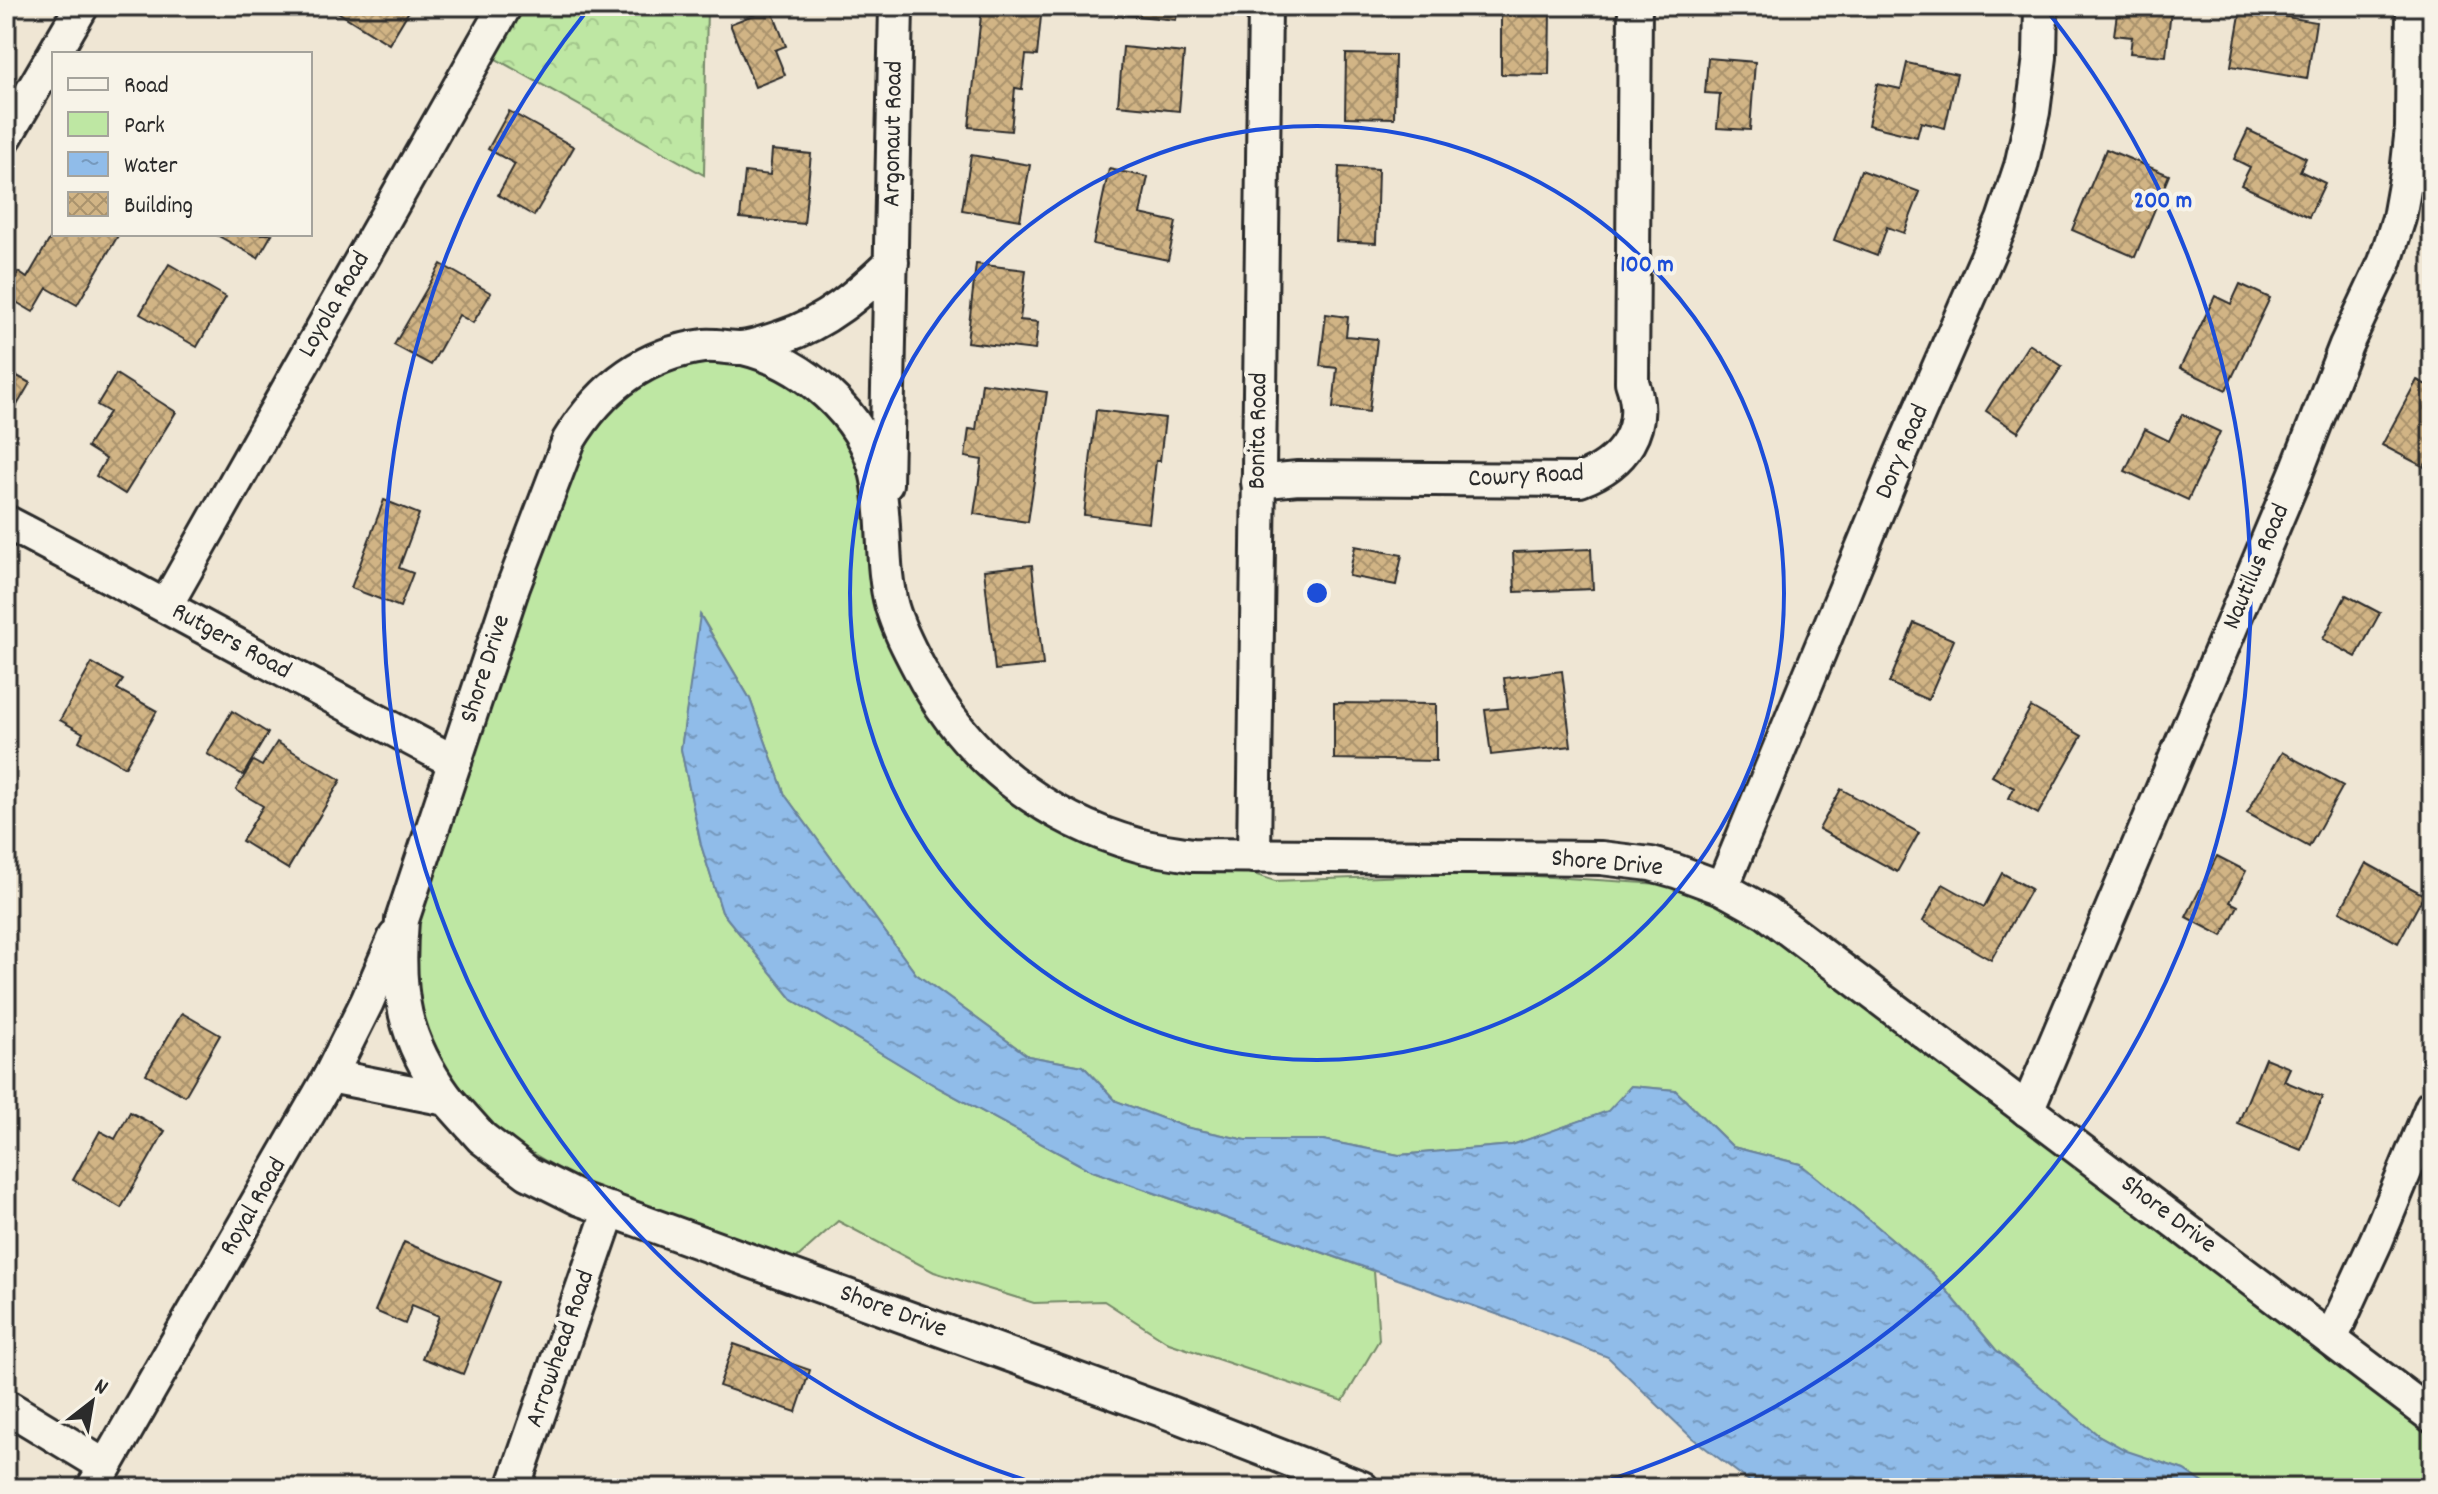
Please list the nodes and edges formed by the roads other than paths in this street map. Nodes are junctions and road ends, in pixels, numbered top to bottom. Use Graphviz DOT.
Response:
graph roads {
  1 [pos="82,6"];
  2 [pos="505,6"];
  3 [pos="896,6"];
  4 [pos="1265,6"];
  5 [pos="1635,6"];
  6 [pos="2041,6"];
  7 [pos="2413,6"];
  8 [pos="55,52"];
  9 [pos="52,57"];
  10 [pos="6,136"];
  11 [pos="892,262"];
  12 [pos="743,348"];
  13 [pos="1258,482"];
  14 [pos="6,522"];
  15 [pos="884,527"];
  16 [pos="166,605"];
  17 [pos="455,762"];
  18 [pos="1254,856"];
  19 [pos="1722,888"];
  20 [pos="402,920"];
  21 [pos="330,1076"];
  22 [pos="447,1099"];
  23 [pos="2432,1106"];
  24 [pos="2027,1110"];
  25 [pos="610,1209"];
  26 [pos="2331,1339"];
  27 [pos="6,1406"];
  28 [pos="2432,1416"];
  29 [pos="99,1477"];
  30 [pos="513,1488"];
  31 [pos="1362,1488"];
  1 -- 8 [label="street"];
  2 -- 16 [label="street, Loyola Road"];
  3 -- 11 [label="street, Argonaut Road"];
  4 -- 13 [label="street, Bonita Road"];
  5 -- 13 [label="street, Cowry Road"];
  6 -- 19 [label="street, Dory Road"];
  7 -- 24 [label="street, Nautilus Road"];
  9 -- 10 [label="street"];
  11 -- 12 [label="street, Shore Drive"];
  11 -- 15 [label="street, Shore Drive"];
  12 -- 15 [label="street, Shore Drive"];
  12 -- 17 [label="street, Shore Drive"];
  13 -- 18 [label="street, Bonita Road"];
  14 -- 16 [label="street, Rutgers Road"];
  15 -- 18 [label="street, Shore Drive"];
  16 -- 17 [label="street, Rutgers Road"];
  17 -- 20 [label="street, Shore Drive"];
  18 -- 19 [label="street, Shore Drive"];
  19 -- 24 [label="street, Shore Drive"];
  20 -- 21 [label="street, Royal Road"];
  20 -- 22 [label="street, Shore Drive"];
  21 -- 22 [label="street"];
  21 -- 29 [label="street, Royal Road"];
  22 -- 25 [label="street, Shore Drive"];
  23 -- 26 [label="street"];
  24 -- 26 [label="street, Shore Drive"];
  25 -- 30 [label="street, Arrowhead Road"];
  25 -- 31 [label="street, Shore Drive"];
  26 -- 28 [label="street, Shore Drive"];
  27 -- 29 [label="street"];
}
